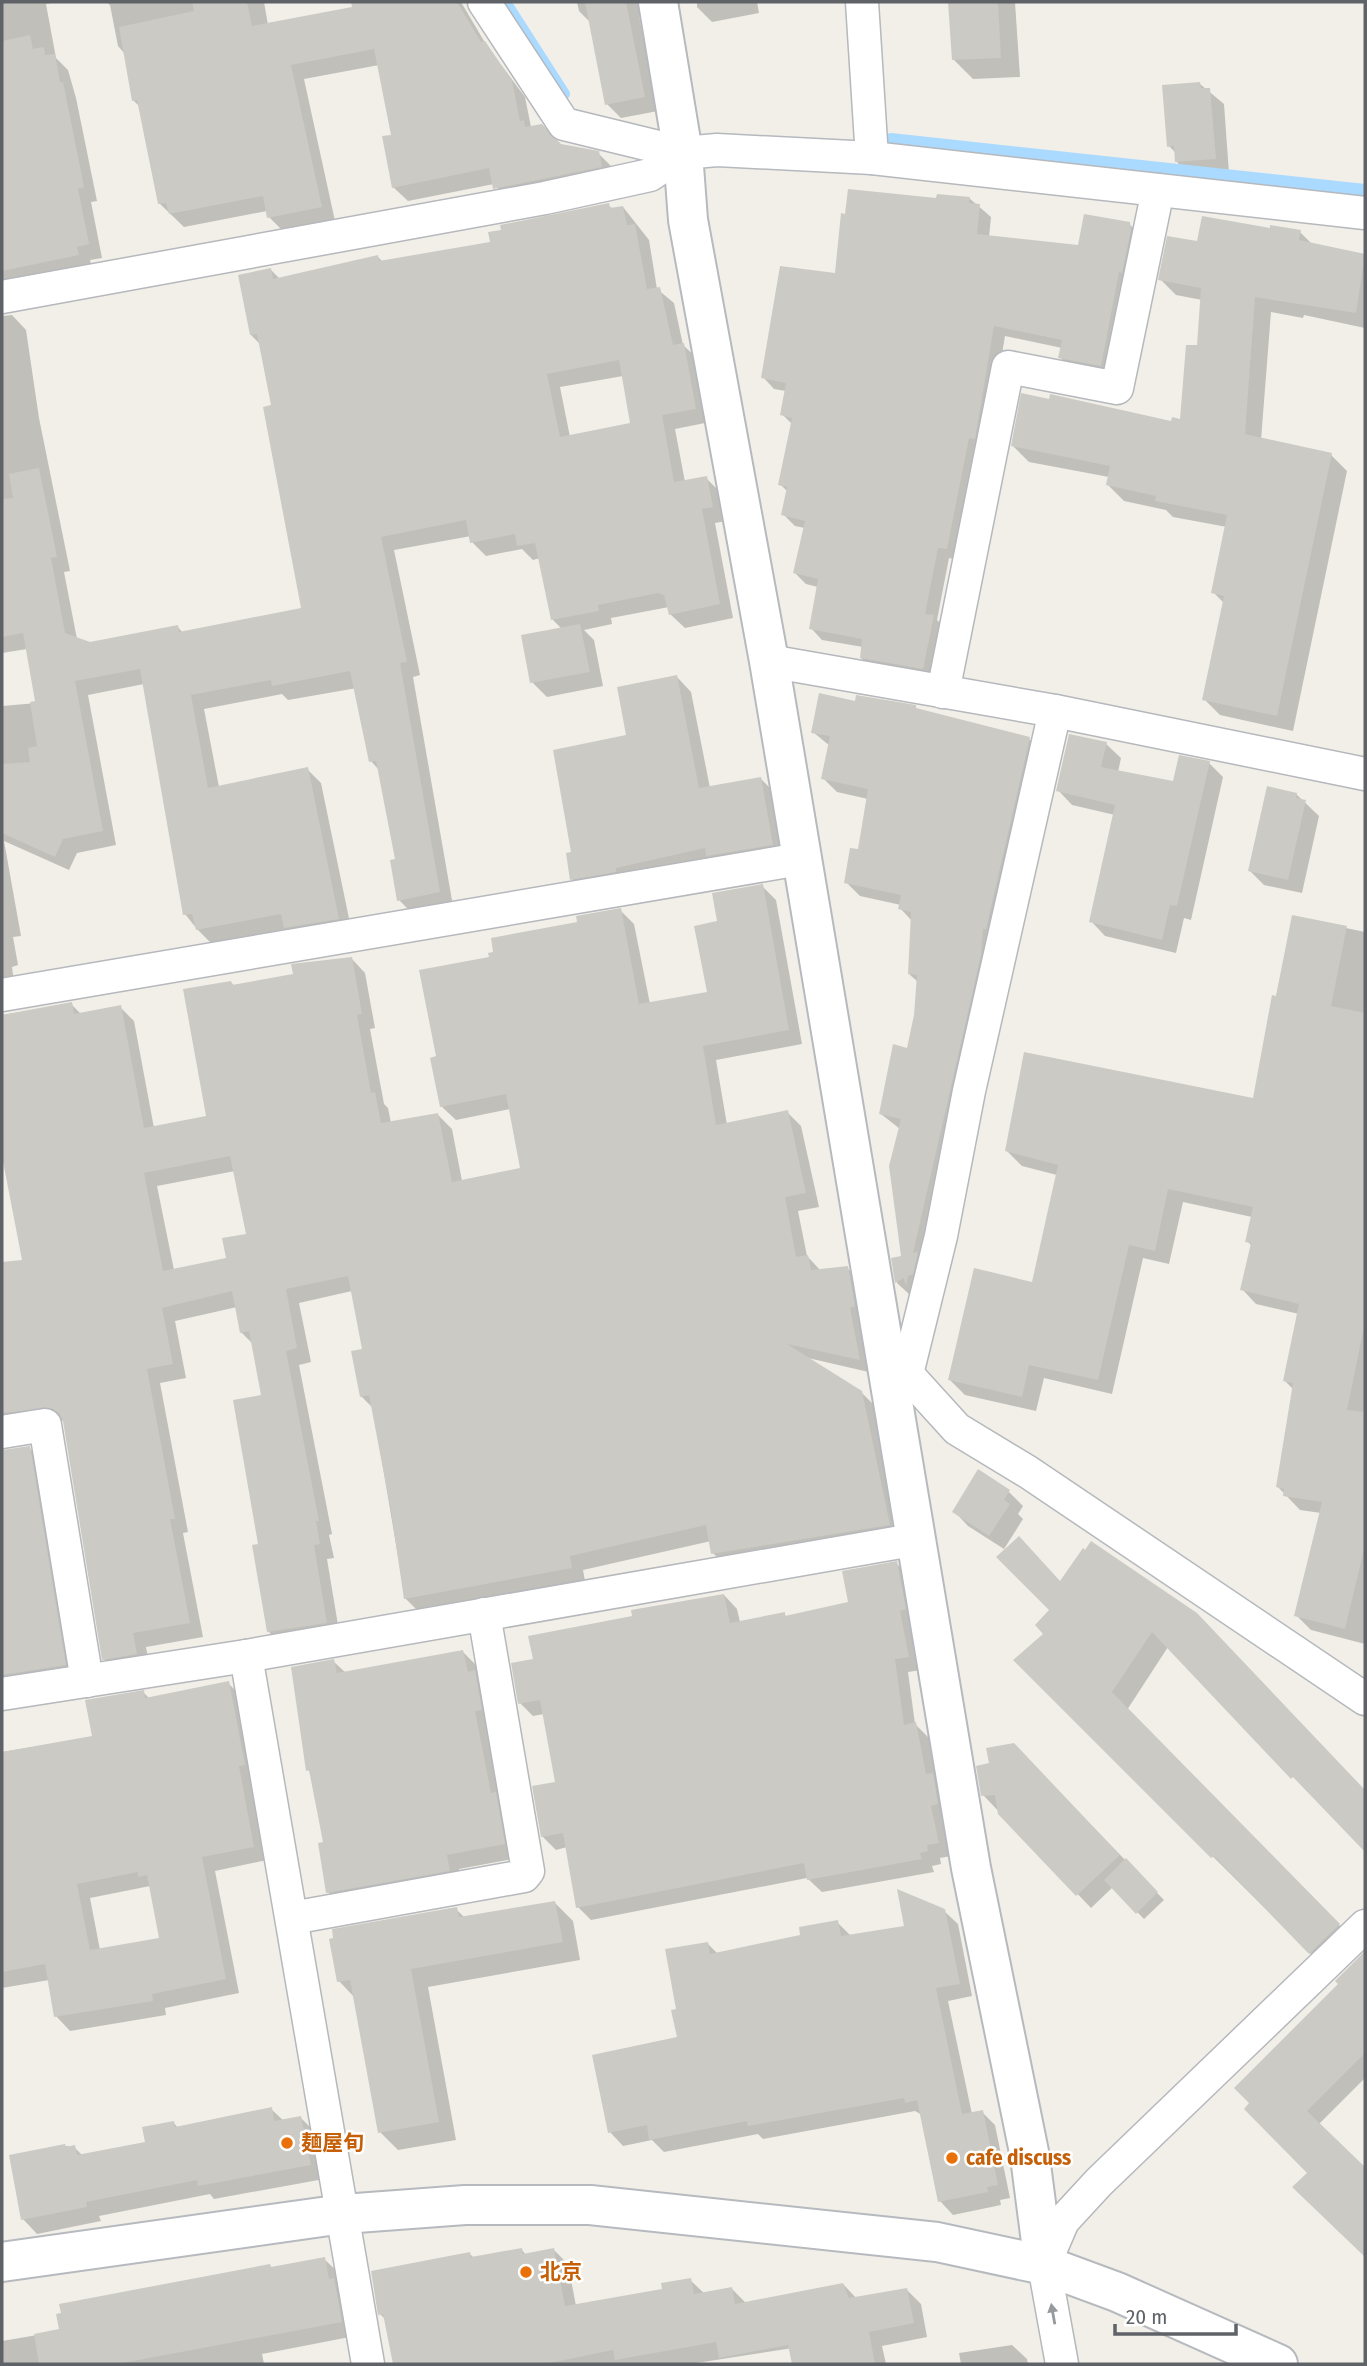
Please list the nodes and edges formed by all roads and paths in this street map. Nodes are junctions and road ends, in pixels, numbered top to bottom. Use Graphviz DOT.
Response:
graph roads {
  1 [pos="484,2"];
  2 [pos="658,2"];
  3 [pos="862,2"];
  4 [pos="683,153"];
  5 [pos="872,158"];
  6 [pos="1158,190"];
  7 [pos="1365,213"];
  8 [pos="2,297"];
  9 [pos="769,661"];
  10 [pos="943,692"];
  11 [pos="1055,711"];
  12 [pos="1365,774"];
  13 [pos="800,859"];
  14 [pos="2,995"];
  15 [pos="897,1373"];
  16 [pos="2,1432"];
  17 [pos="918,1539"];
  18 [pos="484,1614"];
  19 [pos="247,1656"];
  20 [pos="87,1681"];
  21 [pos="2,1694"];
  22 [pos="1365,1699"];
  23 [pos="292,1918"];
  24 [pos="1365,1926"];
  25 [pos="343,2214"];
  26 [pos="2,2262"];
  27 [pos="1044,2265"];
  28 [pos="368,2364"];
  29 [pos="1062,2364"];
  30 [pos="1278,2364"];
  1 -- 4 [label="street"];
  2 -- 4 [label="street"];
  3 -- 5 [label="street"];
  4 -- 5 [label="street"];
  4 -- 8 [label="street"];
  4 -- 9 [label="street"];
  5 -- 6 [label="street"];
  6 -- 7 [label="street"];
  6 -- 10 [label="street"];
  9 -- 10 [label="street"];
  9 -- 13 [label="street"];
  10 -- 11 [label="street"];
  11 -- 12 [label="street"];
  11 -- 15 [label="street"];
  13 -- 14 [label="street"];
  13 -- 15 [label="street"];
  15 -- 17 [label="street"];
  15 -- 22 [label="street"];
  16 -- 20 [label="street"];
  17 -- 18 [label="street"];
  17 -- 27 [label="street"];
  18 -- 19 [label="street"];
  18 -- 23 [label="street"];
  19 -- 20 [label="street"];
  19 -- 23 [label="street"];
  20 -- 21 [label="street"];
  23 -- 25 [label="street"];
  24 -- 27 [label="street"];
  25 -- 26 [label="street"];
  25 -- 27 [label="street"];
  25 -- 28 [label="street"];
  29 -- 27 [label="street, one-way"];
  27 -- 30 [label="street"];
}
